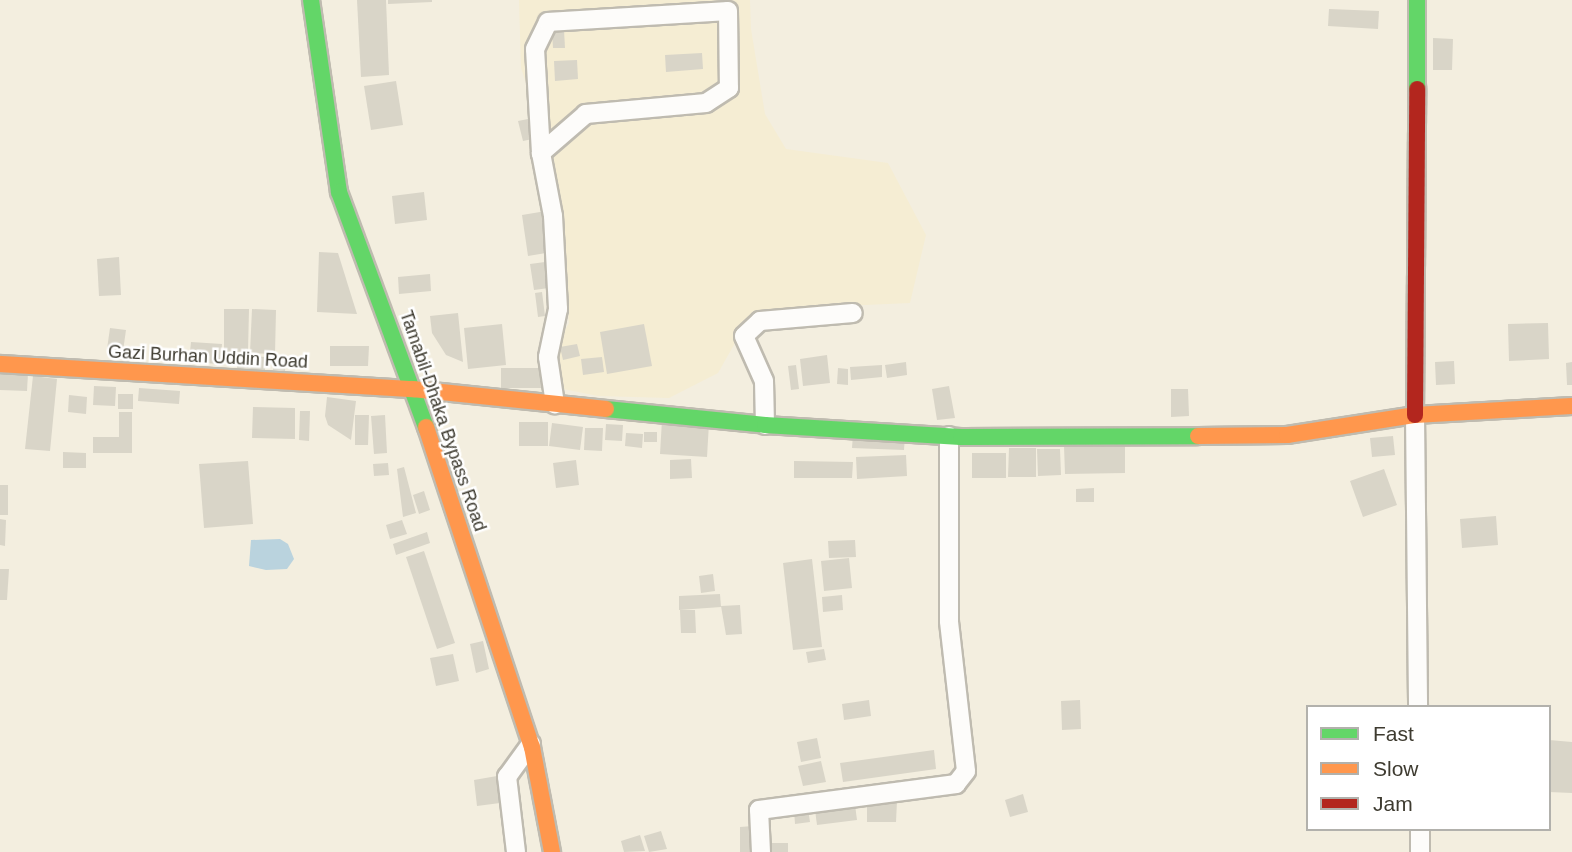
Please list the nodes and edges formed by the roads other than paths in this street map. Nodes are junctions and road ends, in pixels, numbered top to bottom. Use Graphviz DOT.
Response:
graph roads {
  1 [pos="311,0"];
  2 [pos="1417,0"];
  3 [pos="727,5"];
  4 [pos="541,153"];
  5 [pos="853,313"];
  6 [pos="0,364"];
  7 [pos="413,389"];
  8 [pos="555,404"];
  9 [pos="1572,406"];
  10 [pos="1415,415"];
  11 [pos="765,425"];
  12 [pos="949,436"];
  13 [pos="1418,705"];
  14 [pos="531,744"];
  15 [pos="1420,831"];
  16 [pos="516,852"];
  17 [pos="552,852"];
  18 [pos="761,852"];
  19 [pos="1420,852"];
  1 -- 7 [label="main road, Tamabil-Dhaka Bypass Road"];
  2 -- 10 [label="main road"];
  3 -- 4 [label="street"];
  3 -- 4 [label="street"];
  4 -- 8 [label="street"];
  5 -- 11 [label="street"];
  6 -- 7 [label="main road, Gazi Burhan Uddin Road"];
  7 -- 8 [label="main road, Gazi Burhan Uddin Road"];
  7 -- 14 [label="main road, Tamabil-Dhaka Bypass Road"];
  8 -- 11 [label="main road, Gazi Burhan Uddin Road"];
  9 -- 10 [label="main road, Gazi Burhan Uddin Road"];
  10 -- 12 [label="main road, Gazi Burhan Uddin Road"];
  10 -- 13 [label="street"];
  11 -- 12 [label="main road, Gazi Burhan Uddin Road"];
  12 -- 18 [label="street"];
  14 -- 16 [label="street"];
  14 -- 17 [label="main road, Tamabil-Dhaka Bypass Road"];
  15 -- 19 [label="street"];
}
